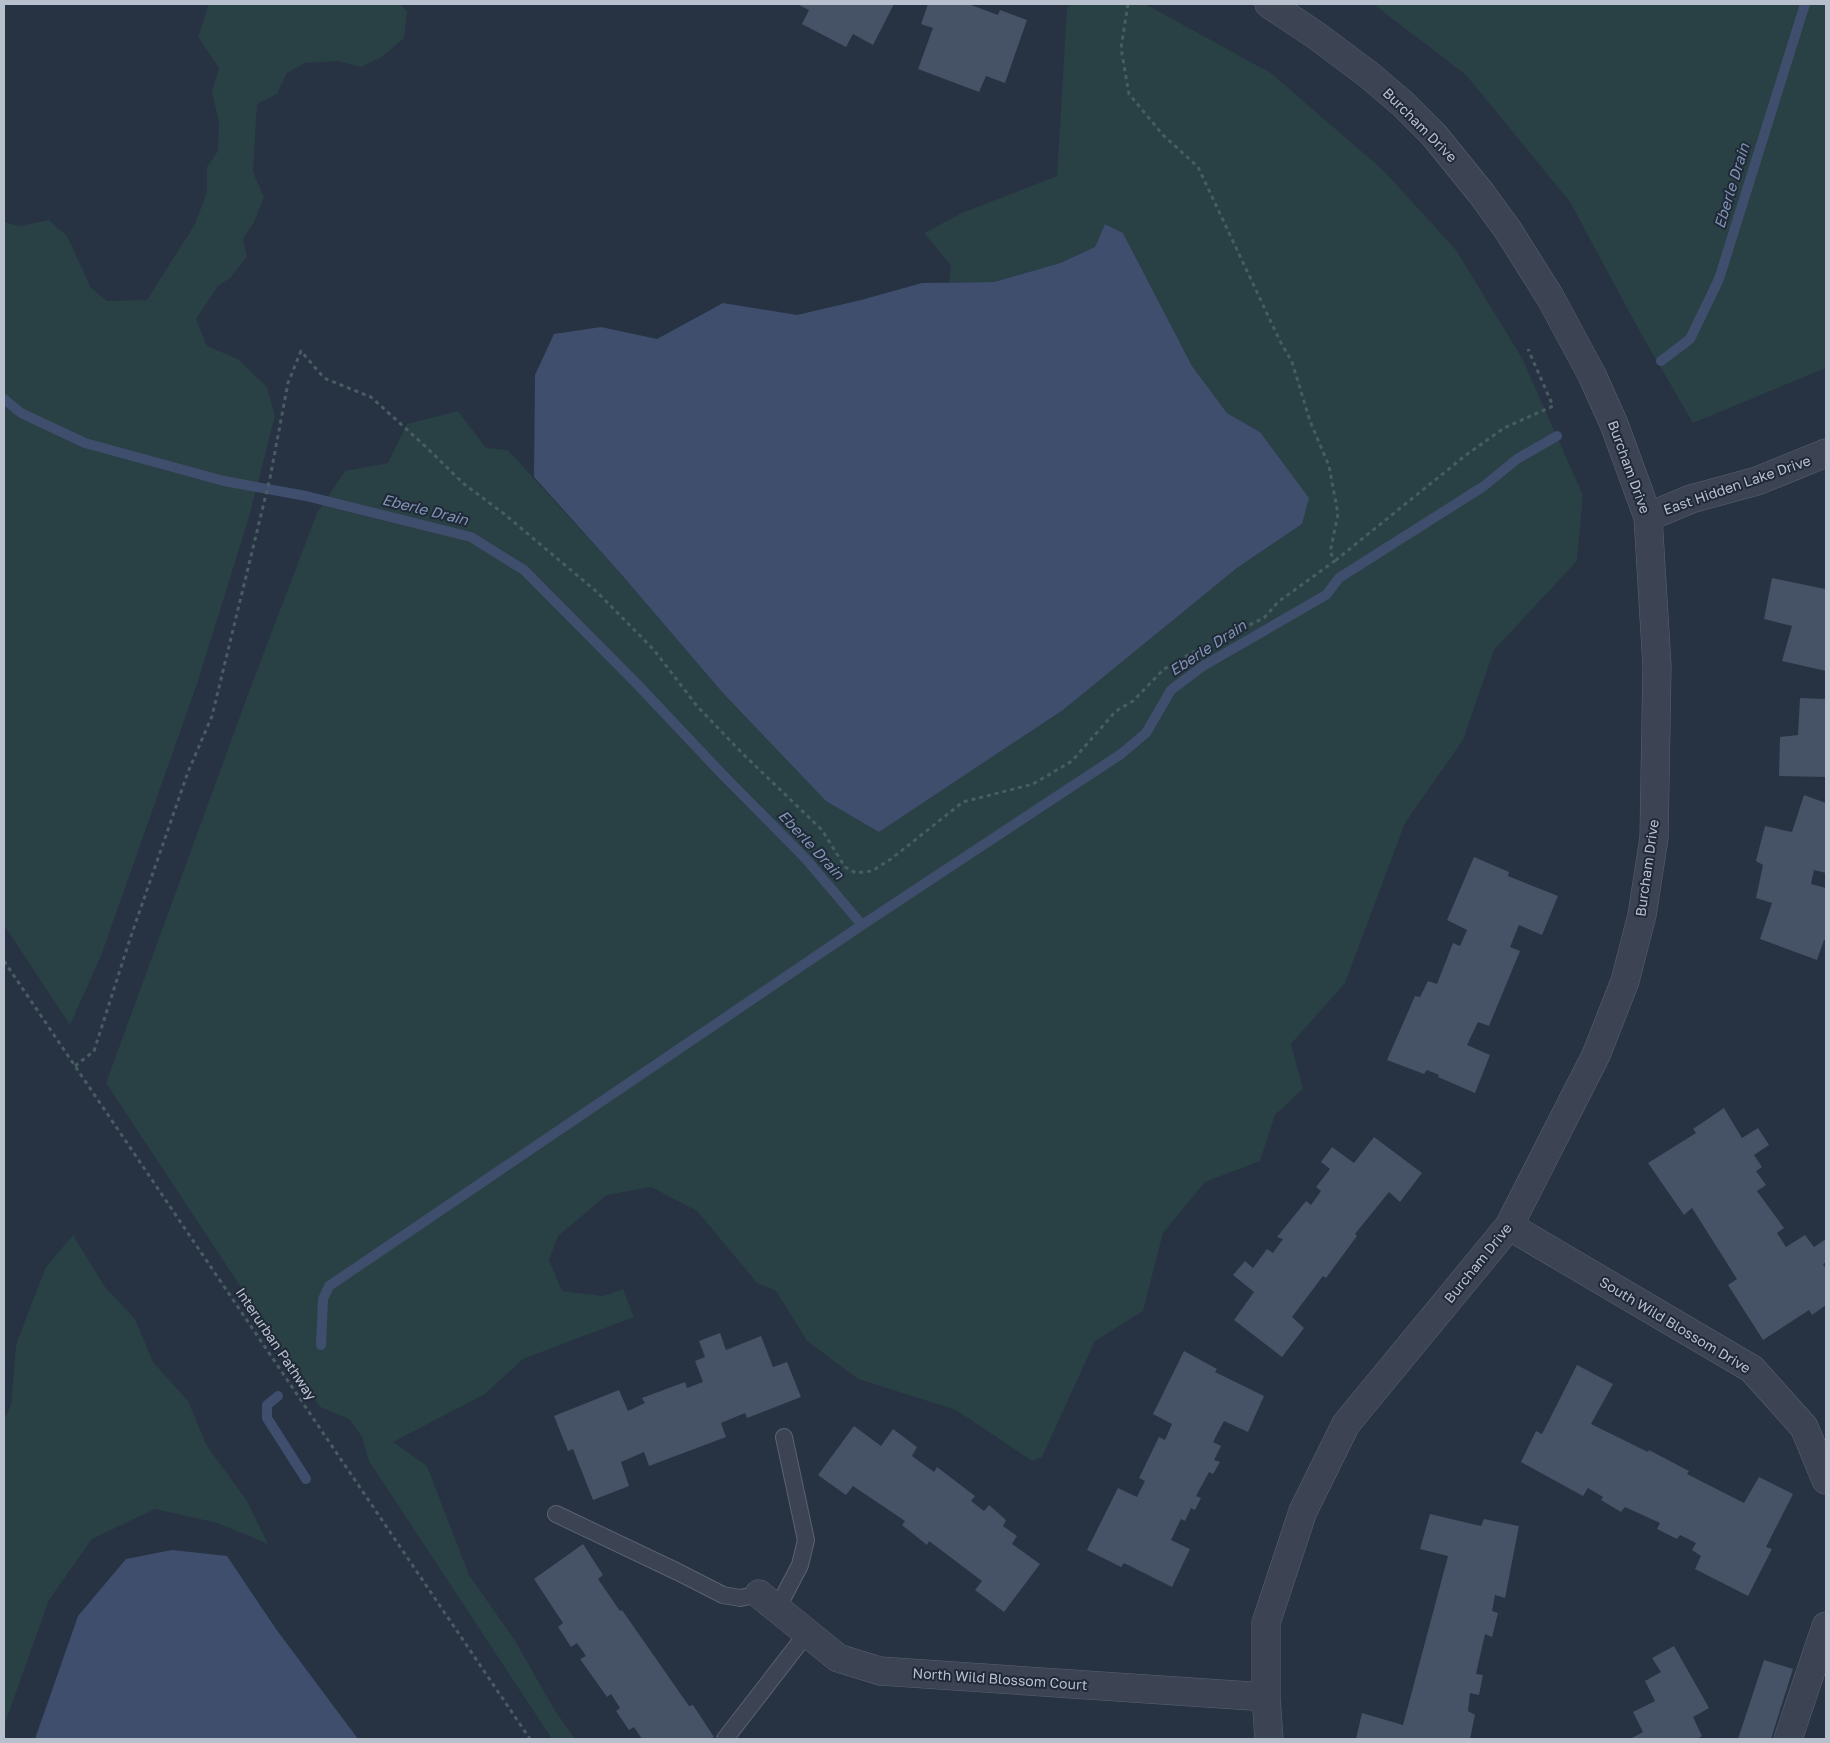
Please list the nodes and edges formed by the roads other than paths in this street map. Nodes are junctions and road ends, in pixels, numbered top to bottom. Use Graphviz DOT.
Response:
graph roads {
  1 [pos="1268,4"];
  2 [pos="1826,453"];
  3 [pos="1648,517"];
  4 [pos="1509,1226"];
  5 [pos="784,1437"];
  6 [pos="1826,1480"];
  7 [pos="556,1514"];
  8 [pos="768,1601"];
  9 [pos="1826,1626"];
  10 [pos="807,1633"];
  11 [pos="1266,1697"];
  12 [pos="725,1739"];
  13 [pos="1269,1739"];
  14 [pos="1788,1739"];
  1 -- 3 [label="street, Burcham Drive"];
  2 -- 3 [label="street, East Hidden Lake Drive"];
  3 -- 4 [label="street, Burcham Drive"];
  4 -- 6 [label="street, South Wild Blossom Drive"];
  4 -- 11 [label="street, Burcham Drive"];
  5 -- 8 [label="lane"];
  7 -- 8 [label="lane"];
  8 -- 10 [label="street, North Wild Blossom Court"];
  9 -- 14 [label="street"];
  10 -- 11 [label="street, North Wild Blossom Court"];
  10 -- 12 [label="lane"];
  11 -- 13 [label="street, Burcham Drive"];
}
